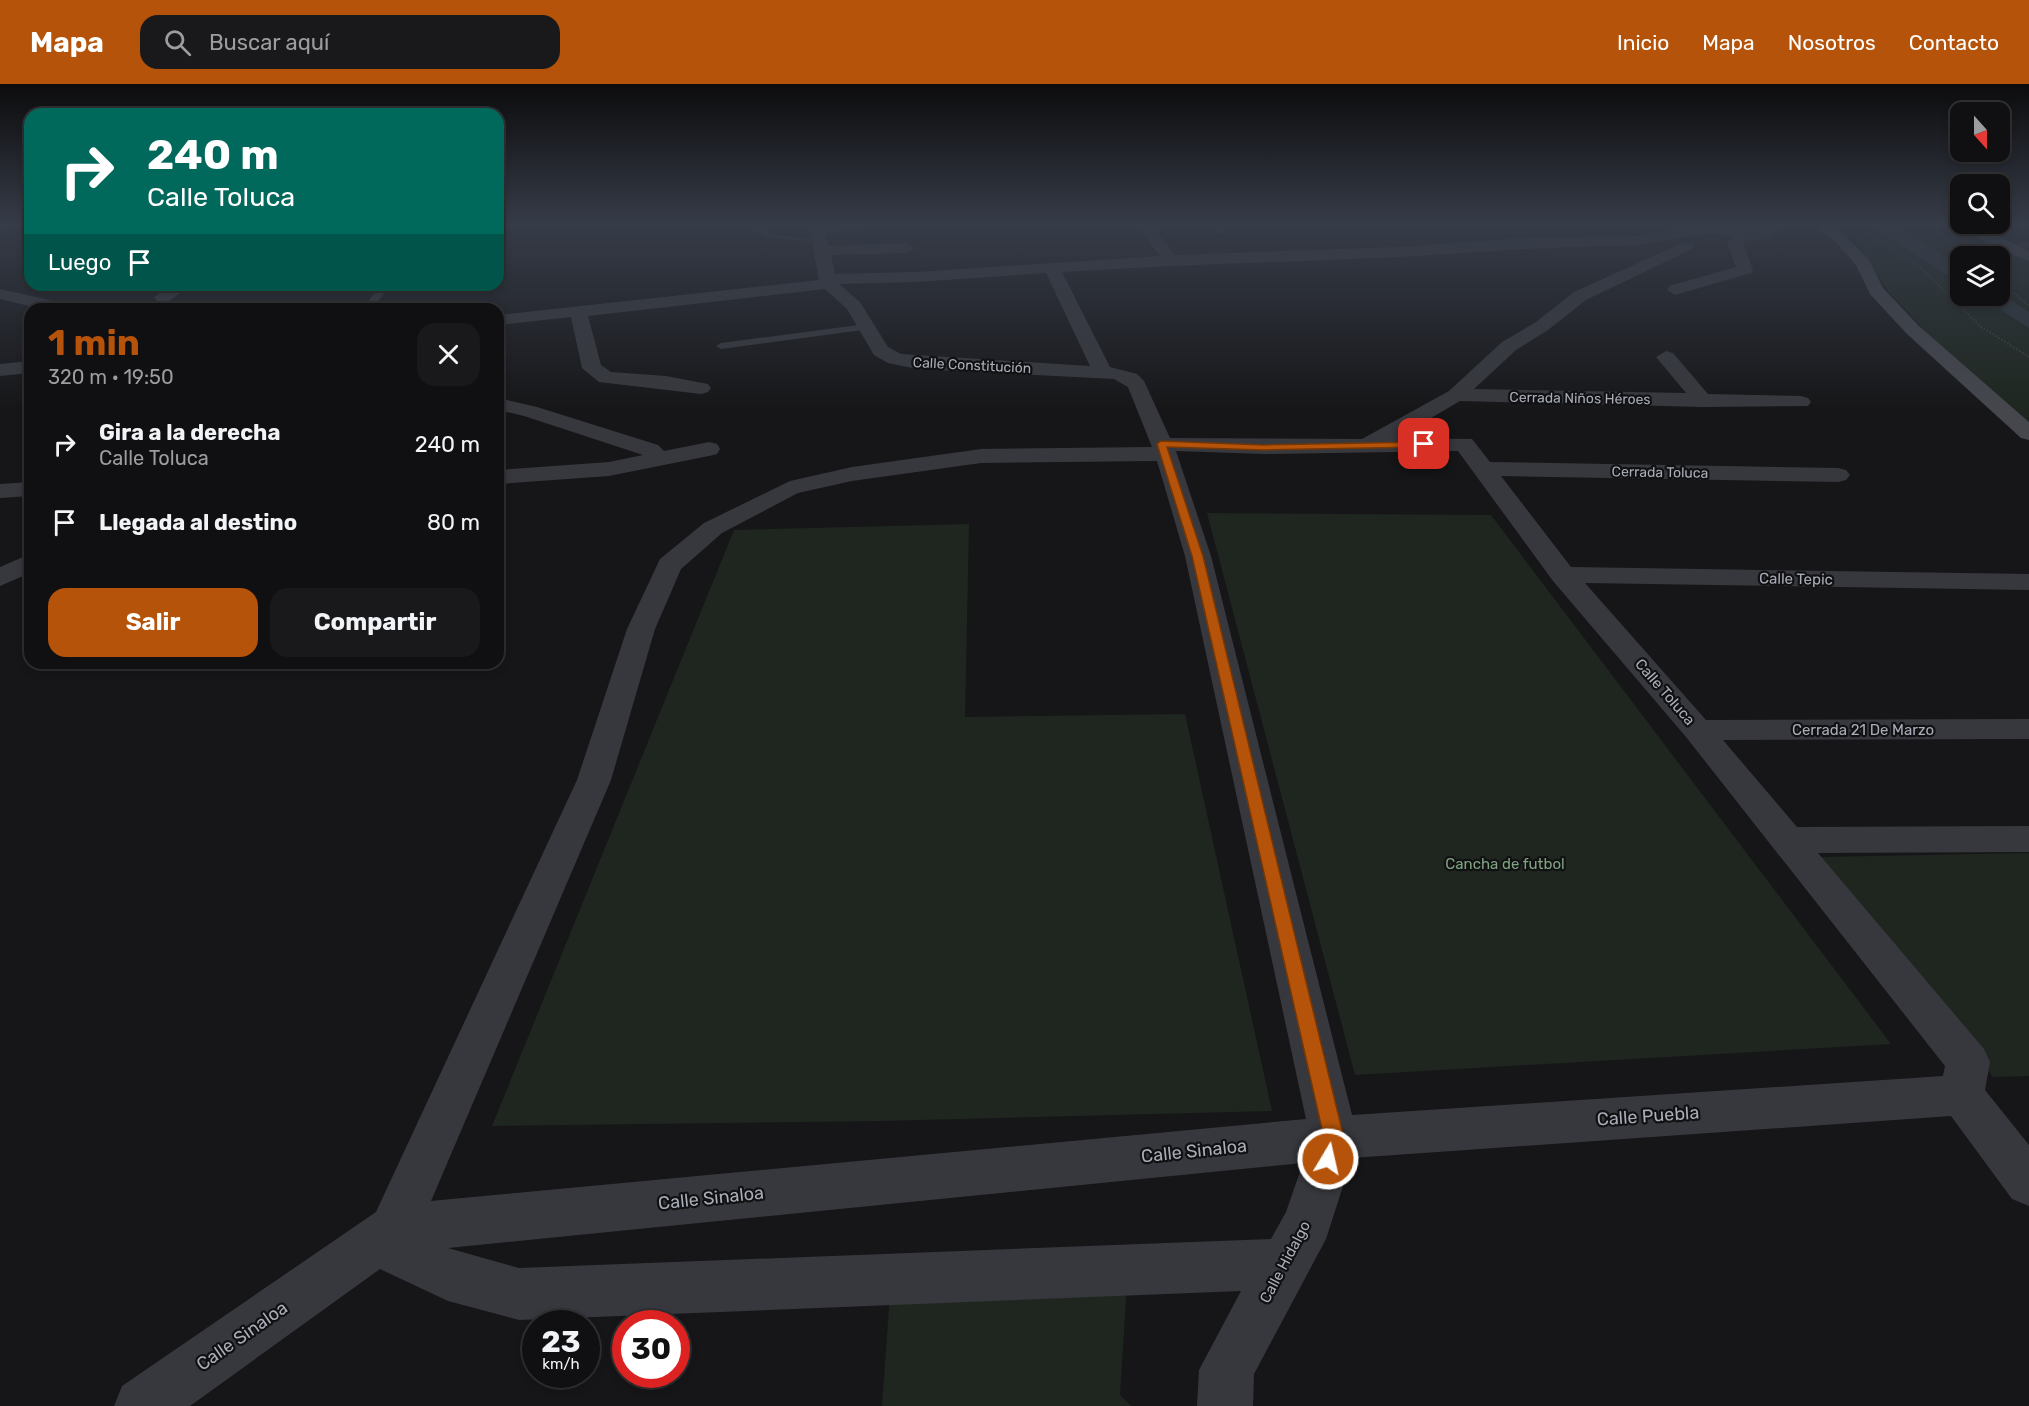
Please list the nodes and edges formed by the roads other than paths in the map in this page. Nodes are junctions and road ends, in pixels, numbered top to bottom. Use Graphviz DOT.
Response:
graph roads {
  1 [pos="781,287"];
  2 [pos="834,287"];
  3 [pos="1061,287"];
  4 [pos="1599,287"];
  5 [pos="1687,287"];
  6 [pos="1874,287"];
  7 [pos="1675,290"];
  8 [pos="174,291"];
  9 [pos="381,291"];
  10 [pos="0,294"];
  11 [pos="163,297"];
  12 [pos="39,303"];
  13 [pos="372,303"];
  14 [pos="578,311"];
  15 [pos="504,319"];
  16 [pos="866,327"];
  17 [pos="721,346"];
  18 [pos="1666,357"];
  19 [pos="24,368"];
  20 [pos="0,370"];
  21 [pos="1103,372"];
  22 [pos="701,388"];
  23 [pos="1456,395"];
  24 [pos="1703,401"];
  25 [pos="1801,402"];
  26 [pos="504,405"];
  27 [pos="2029,433"];
  28 [pos="1364,445"];
  29 [pos="710,449"];
  30 [pos="1163,449"];
  31 [pos="660,460"];
  32 [pos="1482,469"];
  33 [pos="1838,475"];
  34 [pos="504,477"];
  35 [pos="24,489"];
  36 [pos="0,491"];
  37 [pos="24,565"];
  38 [pos="1563,575"];
  39 [pos="0,578"];
  40 [pos="2029,582"];
  41 [pos="2029,729"];
  42 [pos="1697,730"];
  43 [pos="2029,839"];
  44 [pos="1787,840"];
  45 [pos="1962,1095"];
  46 [pos="1334,1138"];
  47 [pos="2029,1183"];
  48 [pos="386,1235"];
  49 [pos="1284,1264"];
  50 [pos="142,1406"];
  51 [pos="1225,1406"];
  1 -- 14 [label="street"];
  2 -- 16 [label="street, Calle Constitución"];
  3 -- 21 [label="street"];
  4 -- 23 [label="street"];
  5 -- 7 [label="street"];
  6 -- 27 [label="street"];
  8 -- 11 [label="street"];
  9 -- 13 [label="lane"];
  10 -- 12 [label="street"];
  14 -- 15 [label="street"];
  14 -- 22 [label="street"];
  16 -- 17 [label="lane"];
  16 -- 21 [label="street, Calle Constitución"];
  18 -- 24 [label="street"];
  19 -- 20 [label="street"];
  21 -- 30 [label="street"];
  23 -- 24 [label="street, Cerrada Niños Héroes"];
  23 -- 28 [label="street"];
  24 -- 25 [label="street, Cerrada Niños Héroes"];
  26 -- 31 [label="street"];
  28 -- 30 [label="street, Calle Toluca"];
  28 -- 32 [label="street, Calle Toluca"];
  29 -- 31 [label="street"];
  30 -- 46 [label="street"];
  30 -- 48 [label="street, Calle Toluca"];
  31 -- 34 [label="street"];
  32 -- 33 [label="street, Cerrada Toluca"];
  32 -- 38 [label="street, Calle Toluca"];
  35 -- 36 [label="street"];
  37 -- 39 [label="street"];
  38 -- 40 [label="street, Calle Tepic"];
  38 -- 42 [label="street, Calle Toluca"];
  41 -- 42 [label="street, Cerrada 21 De Marzo"];
  42 -- 44 [label="street, Calle Toluca"];
  43 -- 44 [label="street"];
  44 -- 45 [label="street, Calle Toluca"];
  45 -- 46 [label="street, Calle Puebla"];
  45 -- 47 [label="street"];
  46 -- 48 [label="street, Calle Sinaloa"];
  46 -- 49 [label="street, Calle Hidalgo"];
  48 -- 49 [label="street"];
  48 -- 50 [label="street, Calle Sinaloa"];
  49 -- 51 [label="street, Calle Hidalgo"];
}
